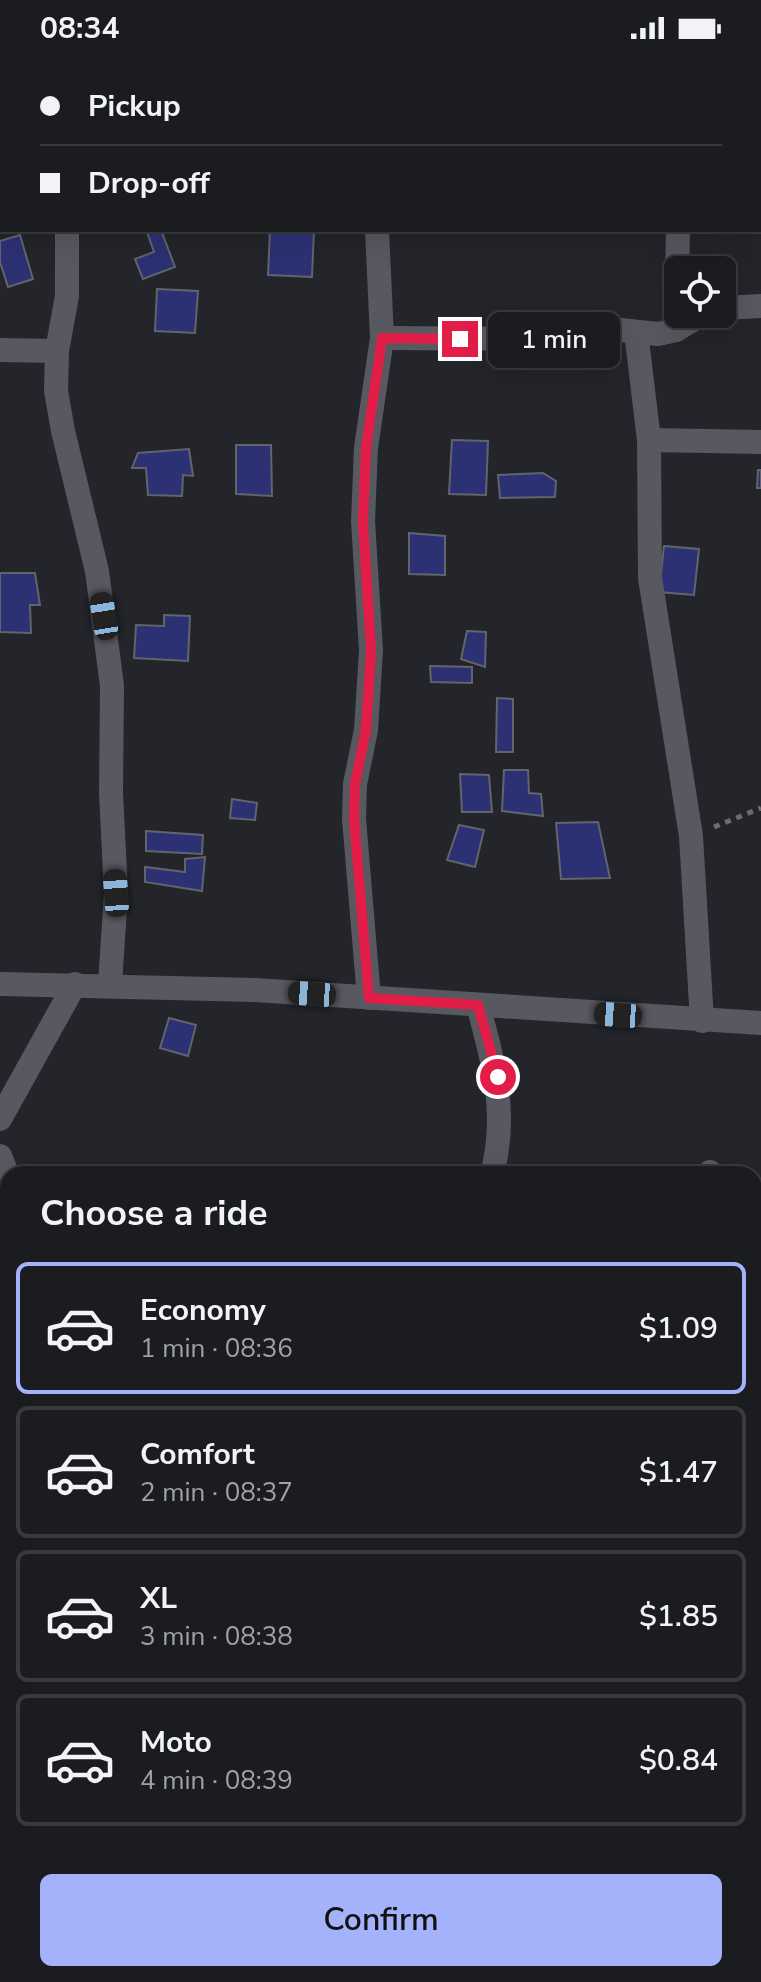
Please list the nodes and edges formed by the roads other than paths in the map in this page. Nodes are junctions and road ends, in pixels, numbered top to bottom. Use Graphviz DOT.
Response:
graph roads {
  1 [pos="67,232"];
  2 [pos="377,232"];
  3 [pos="678,232"];
  4 [pos="761,306"];
  5 [pos="736,307"];
  6 [pos="679,328"];
  7 [pos="676,330"];
  8 [pos="636,332"];
  9 [pos="382,338"];
  10 [pos="0,350"];
  11 [pos="57,351"];
  12 [pos="649,440"];
  13 [pos="761,442"];
  14 [pos="0,984"];
  15 [pos="75,984"];
  16 [pos="110,984"];
  17 [pos="369,998"];
  18 [pos="478,1005"];
  19 [pos="702,1021"];
  20 [pos="761,1023"];
  21 [pos="0,1119"];
  22 [pos="493,1166"];
  1 -- 11 [label="street"];
  2 -- 9 [label="street"];
  3 -- 7 [label="street"];
  4 -- 5 [label="street"];
  6 -- 7 [label="street"];
  7 -- 8 [label="street"];
  8 -- 9 [label="street"];
  8 -- 12 [label="street"];
  9 -- 17 [label="street"];
  10 -- 11 [label="street"];
  11 -- 16 [label="street"];
  12 -- 13 [label="street"];
  12 -- 19 [label="street"];
  14 -- 15 [label="street"];
  15 -- 16 [label="street"];
  15 -- 21 [label="street"];
  16 -- 17 [label="street"];
  17 -- 18 [label="street"];
  18 -- 19 [label="street"];
  18 -- 22 [label="street"];
  19 -- 20 [label="street"];
}
